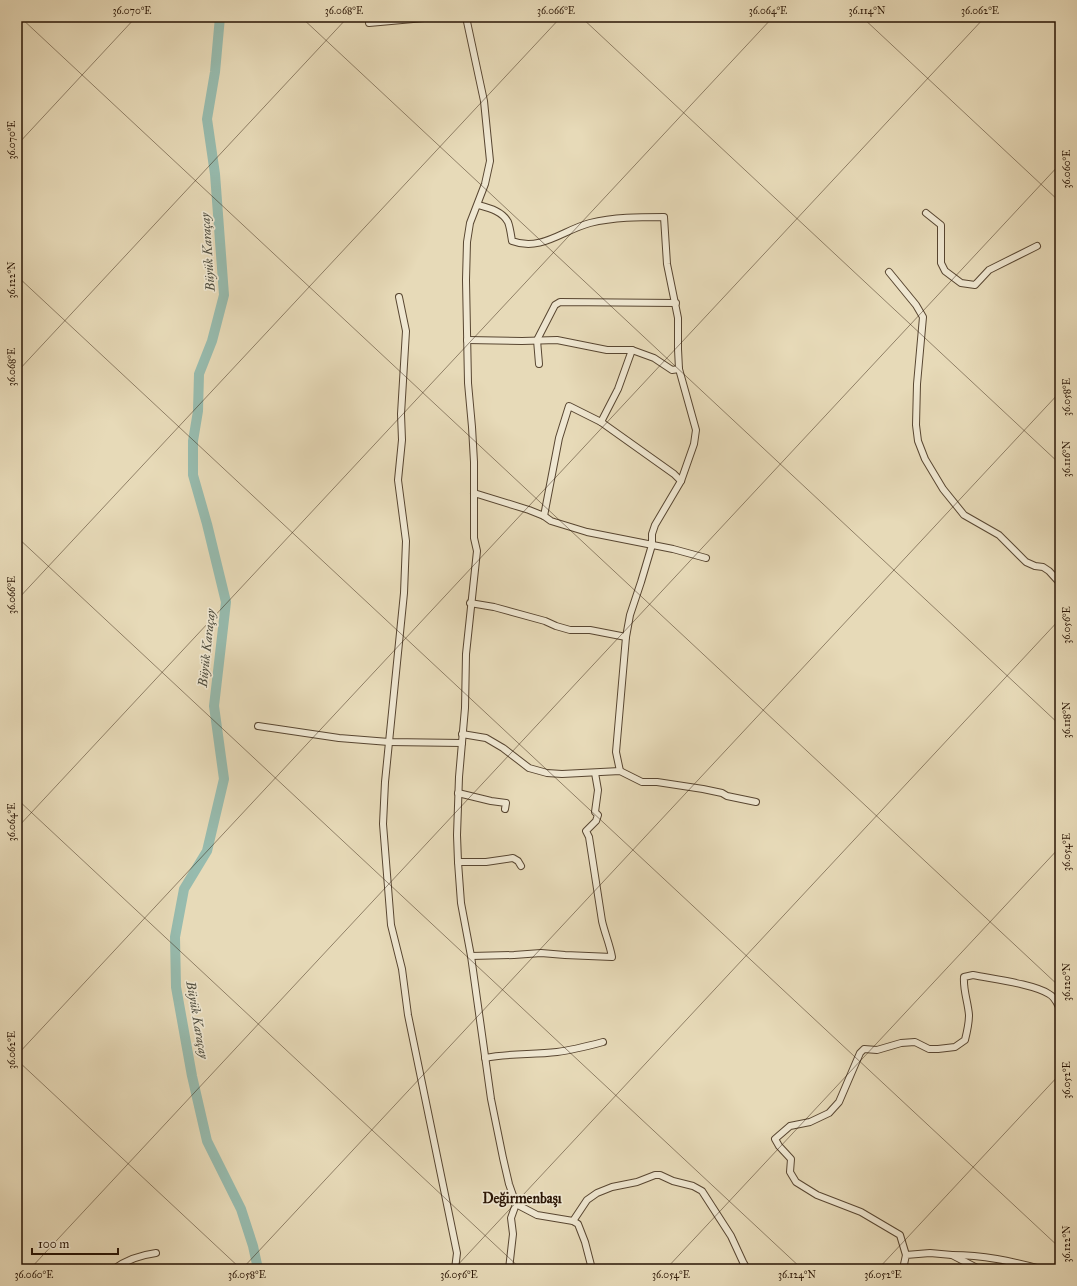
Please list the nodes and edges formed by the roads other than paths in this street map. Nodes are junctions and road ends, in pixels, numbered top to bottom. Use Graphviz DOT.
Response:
graph roads {
  1 [pos="434,17"];
  2 [pos="466,17"];
  3 [pos="369,23"];
  4 [pos="478,205"];
  5 [pos="926,213"];
  6 [pos="1037,246"];
  7 [pos="889,272"];
  8 [pos="399,297"];
  9 [pos="676,304"];
  10 [pos="467,340"];
  11 [pos="537,340"];
  12 [pos="632,350"];
  13 [pos="539,364"];
  14 [pos="679,369"];
  15 [pos="601,422"];
  16 [pos="681,481"];
  17 [pos="474,493"];
  18 [pos="544,516"];
  19 [pos="652,545"];
  20 [pos="706,558"];
  21 [pos="1060,588"];
  22 [pos="470,603"];
  23 [pos="626,636"];
  24 [pos="258,726"];
  25 [pos="462,734"];
  26 [pos="389,742"];
  27 [pos="462,742"];
  28 [pos="620,771"];
  29 [pos="595,773"];
  30 [pos="458,793"];
  31 [pos="756,802"];
  32 [pos="505,809"];
  33 [pos="458,862"];
  34 [pos="521,866"];
  35 [pos="471,956"];
  36 [pos="1060,1009"];
  37 [pos="603,1042"];
  38 [pos="485,1058"];
  39 [pos="516,1204"];
  40 [pos="572,1221"];
  41 [pos="156,1252"];
  42 [pos="906,1255"];
  43 [pos="952,1255"];
  44 [pos="114,1269"];
  45 [pos="455,1269"];
  46 [pos="509,1269"];
  47 [pos="592,1269"];
  48 [pos="747,1269"];
  49 [pos="903,1269"];
  50 [pos="978,1269"];
  51 [pos="1041,1269"];
  1 -- 3 [label="street"];
  2 -- 4 [label="street"];
  4 -- 9 [label="street"];
  4 -- 10 [label="street"];
  5 -- 6 [label="street"];
  7 -- 21 [label="street"];
  8 -- 26 [label="street"];
  9 -- 11 [label="street"];
  9 -- 14 [label="street"];
  10 -- 11 [label="street"];
  10 -- 17 [label="street"];
  11 -- 12 [label="street"];
  11 -- 13 [label="street"];
  12 -- 14 [label="street"];
  12 -- 15 [label="street"];
  14 -- 16 [label="street"];
  15 -- 16 [label="street"];
  15 -- 18 [label="street"];
  16 -- 19 [label="street"];
  17 -- 18 [label="street"];
  17 -- 22 [label="street"];
  18 -- 19 [label="street"];
  19 -- 20 [label="street"];
  19 -- 23 [label="street"];
  22 -- 23 [label="street"];
  22 -- 25 [label="street"];
  23 -- 28 [label="street"];
  24 -- 26 [label="street"];
  25 -- 27 [label="street"];
  25 -- 29 [label="street"];
  26 -- 27 [label="street"];
  26 -- 45 [label="street"];
  27 -- 30 [label="street"];
  28 -- 29 [label="street"];
  28 -- 31 [label="street"];
  29 -- 35 [label="street"];
  30 -- 32 [label="street"];
  30 -- 33 [label="street"];
  33 -- 34 [label="street"];
  33 -- 35 [label="street"];
  35 -- 38 [label="street"];
  36 -- 42 [label="street"];
  37 -- 38 [label="street"];
  38 -- 39 [label="street"];
  39 -- 40 [label="street"];
  39 -- 46 [label="street"];
  40 -- 47 [label="street"];
  40 -- 48 [label="street"];
  41 -- 44 [label="street"];
  42 -- 43 [label="street"];
  42 -- 49 [label="street"];
  43 -- 50 [label="street"];
  43 -- 51 [label="street"];
}
